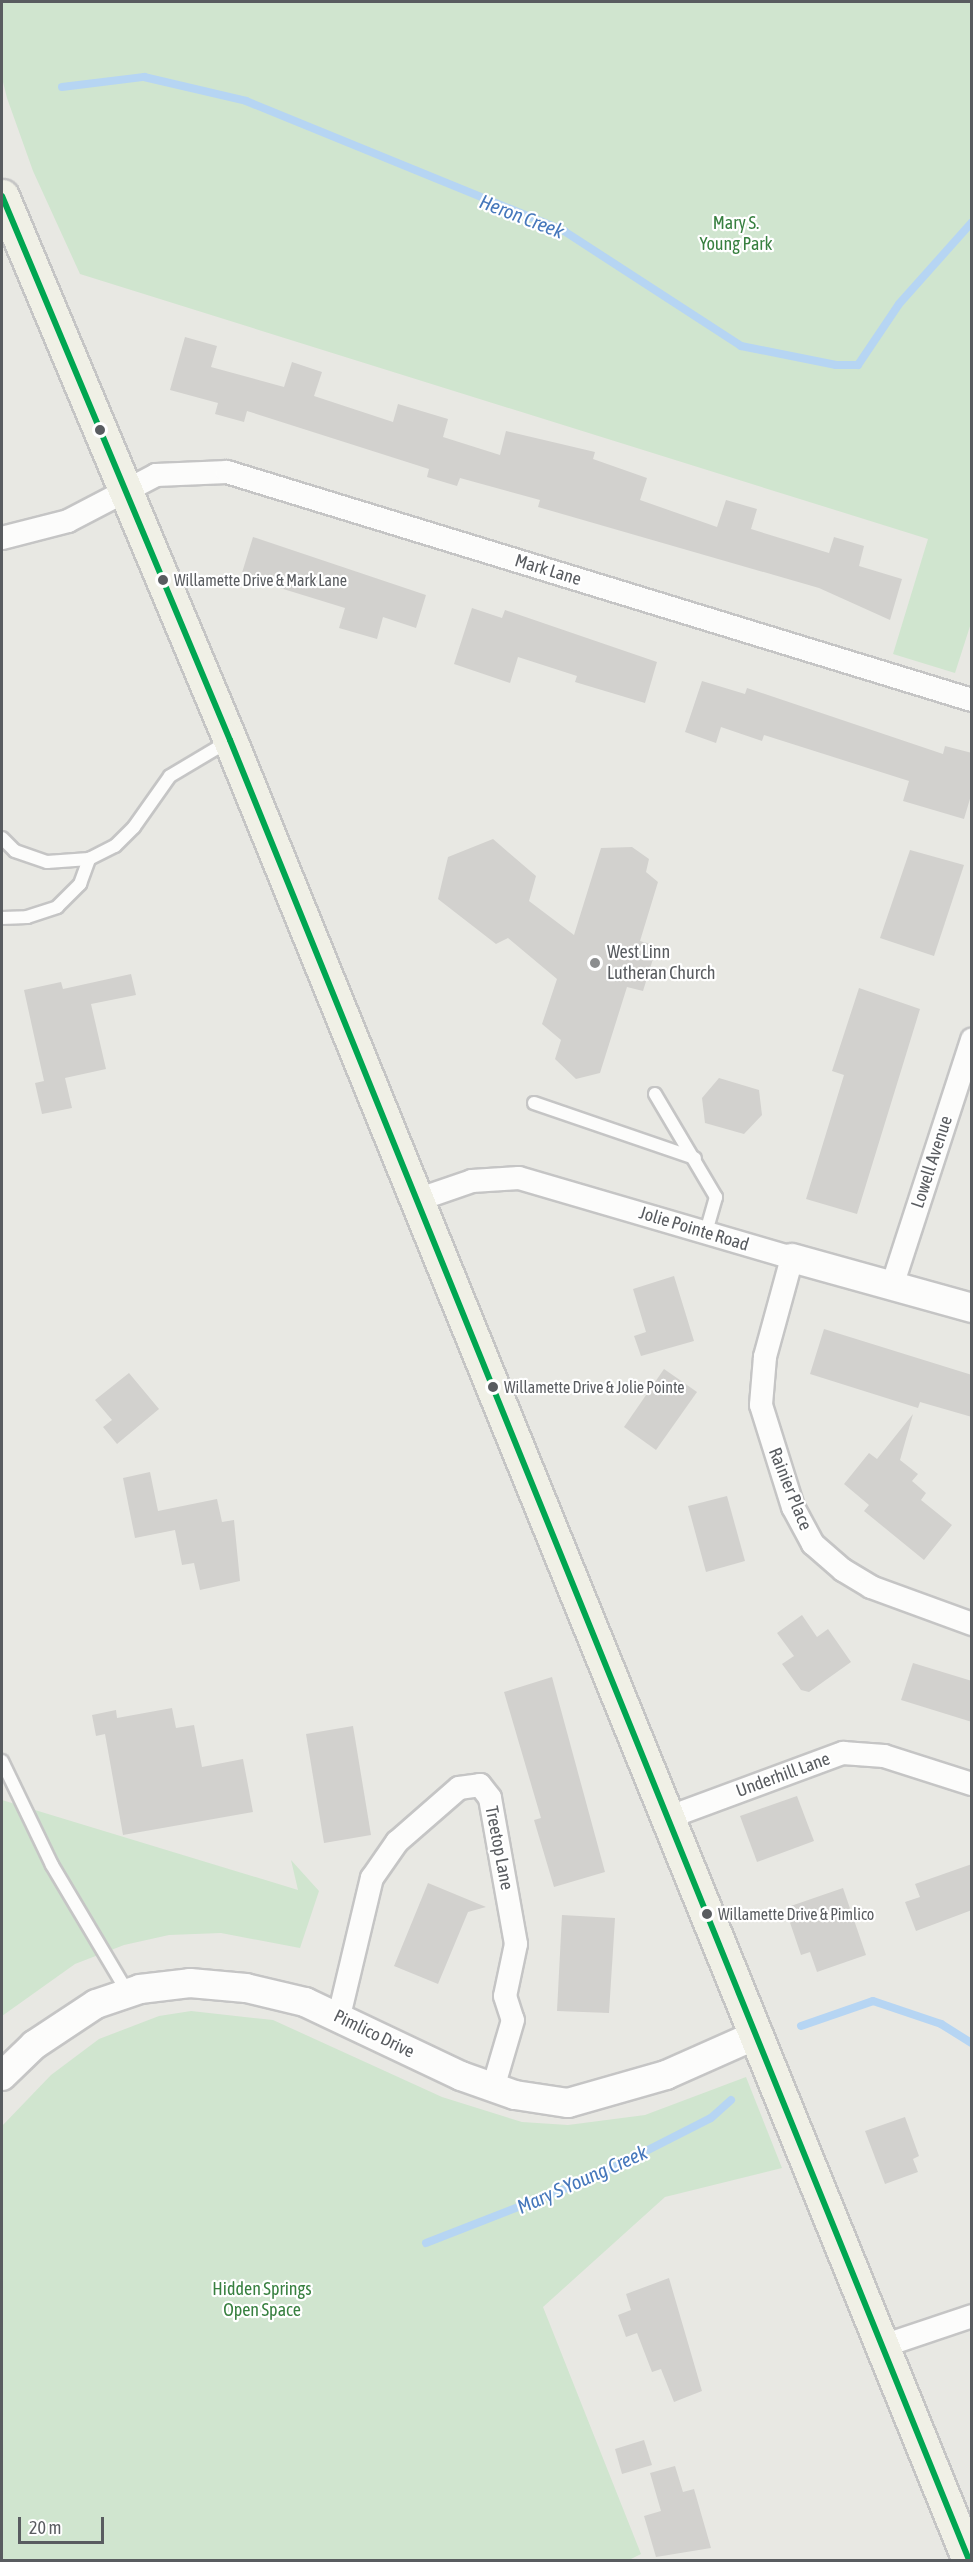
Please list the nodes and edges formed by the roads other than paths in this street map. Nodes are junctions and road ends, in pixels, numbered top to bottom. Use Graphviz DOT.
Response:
graph roads {
  1 [pos="2,196"];
  2 [pos="123,489"];
  3 [pos="2,538"];
  4 [pos="972,700"];
  5 [pos="230,740"];
  6 [pos="2,838"];
  7 [pos="89,859"];
  8 [pos="2,918"];
  9 [pos="972,1040"];
  10 [pos="655,1094"];
  11 [pos="534,1103"];
  12 [pos="695,1158"];
  13 [pos="417,1200"];
  14 [pos="706,1233"];
  15 [pos="792,1258"];
  16 [pos="893,1283"];
  17 [pos="972,1308"];
  18 [pos="972,1624"];
  19 [pos="2,1761"];
  20 [pos="972,1784"];
  21 [pos="667,1818"];
  22 [pos="128,1993"];
  23 [pos="339,2016"];
  24 [pos="758,2034"];
  25 [pos="2,2076"];
  26 [pos="493,2088"];
  27 [pos="972,2316"];
  28 [pos="880,2347"];
  29 [pos="967,2550"];
  1 -- 2 [label="main road"];
  2 -- 3 [label="street, Mark Lane"];
  2 -- 4 [label="street, Mark Lane"];
  2 -- 5 [label="main road"];
  5 -- 7 [label="lane"];
  5 -- 13 [label="main road"];
  6 -- 7 [label="lane"];
  7 -- 8 [label="lane"];
  9 -- 16 [label="street, Lowell Avenue"];
  10 -- 12 [label="lane"];
  11 -- 12 [label="lane"];
  12 -- 14 [label="lane"];
  13 -- 14 [label="street, Jolie Pointe Road"];
  13 -- 21 [label="main road"];
  14 -- 15 [label="street, Jolie Pointe Road"];
  15 -- 16 [label="street, Jolie Pointe Road"];
  15 -- 18 [label="street, Rainier Place"];
  16 -- 17 [label="street, Jolie Pointe Road"];
  19 -- 22 [label="lane"];
  20 -- 21 [label="street, Underhill Lane"];
  21 -- 24 [label="main road"];
  22 -- 23 [label="street, Pimlico Drive"];
  22 -- 25 [label="street, Pimlico Drive"];
  23 -- 26 [label="street, Pimlico Drive"];
  23 -- 26 [label="street, Treetop Lane"];
  24 -- 26 [label="street, Pimlico Drive"];
  24 -- 28 [label="main road"];
  27 -- 28 [label="street"];
  28 -- 29 [label="main road"];
}
